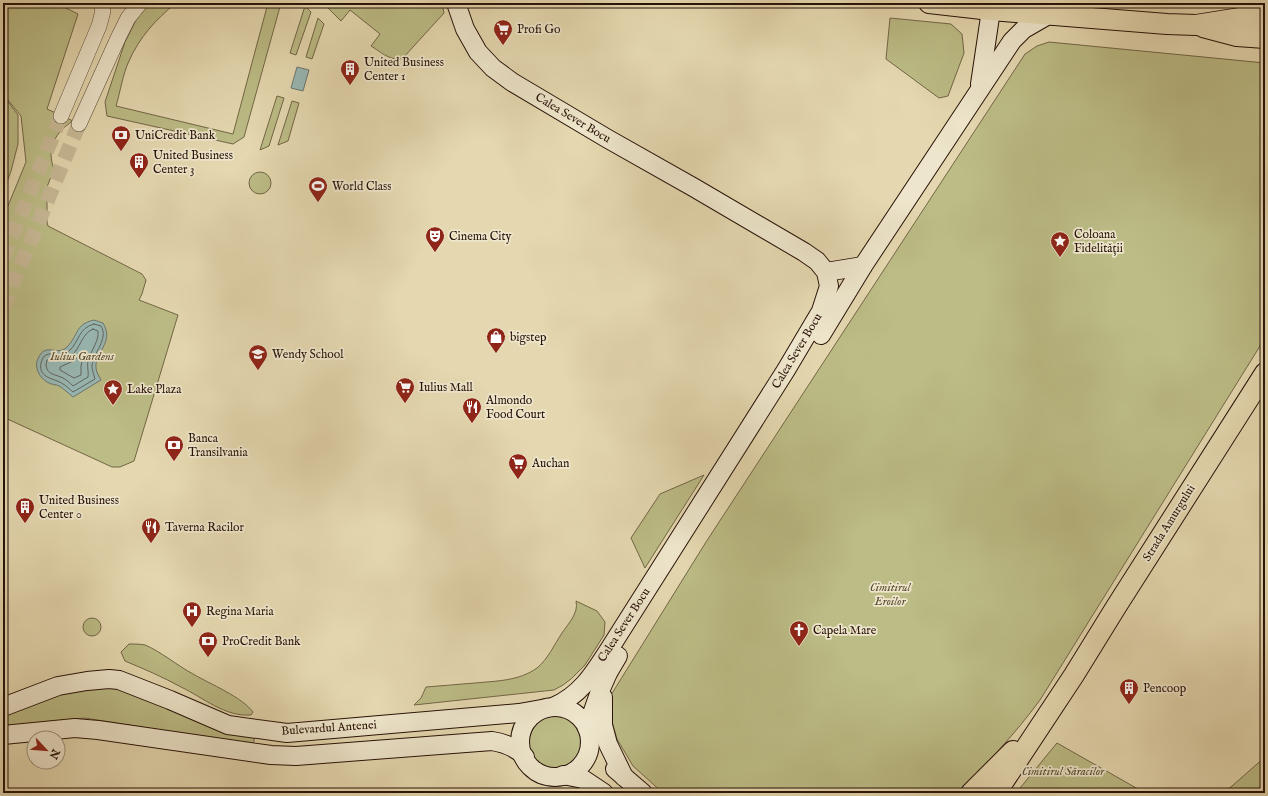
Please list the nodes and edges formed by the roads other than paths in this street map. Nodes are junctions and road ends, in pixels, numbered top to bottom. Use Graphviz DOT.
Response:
graph roads {
  1 [pos="101,3"];
  2 [pos="140,3"];
  3 [pos="456,3"];
  4 [pos="929,3"];
  5 [pos="991,10"];
  6 [pos="1050,14"];
  7 [pos="1265,18"];
  8 [pos="1196,25"];
  9 [pos="1265,38"];
  10 [pos="976,96"];
  11 [pos="61,116"];
  12 [pos="79,124"];
  13 [pos="863,266"];
  14 [pos="826,272"];
  15 [pos="1265,373"];
  16 [pos="1074,675"];
  17 [pos="605,679"];
  18 [pos="3,707"];
  19 [pos="550,708"];
  20 [pos="588,730"];
  21 [pos="3,735"];
  22 [pos="526,760"];
  23 [pos="561,776"];
  24 [pos="624,777"];
  25 [pos="604,793"];
  26 [pos="643,793"];
  27 [pos="971,793"];
  28 [pos="996,793"];
  1 -- 11 [label="street"];
  2 -- 12 [label="street"];
  3 -- 14 [label="main road, Calea Sever Bocu"];
  4 -- 5 [label="main road"];
  5 -- 6 [label="main road"];
  5 -- 10 [label="main road"];
  6 -- 8 [label="main road"];
  6 -- 10 [label="main road, Calea Sever Bocu"];
  7 -- 8 [label="main road"];
  8 -- 9 [label="main road"];
  10 -- 13 [label="main road, Calea Sever Bocu"];
  13 -- 14 [label="main road"];
  13 -- 17 [label="main road, Calea Sever Bocu"];
  14 -- 19 [label="main road, Calea Sever Bocu"];
  15 -- 16 [label="main road, Strada Amurgului"];
  16 -- 27 [label="main road, Strada Amurgului"];
  16 -- 28 [label="main road, Strada Amurgului"];
  17 -- 20 [label="main road, Calea Sever Bocu"];
  17 -- 24 [label="main road"];
  18 -- 19 [label="main road, Bulevardul Antenei"];
  19 -- 20 [label="main road"];
  19 -- 22 [label="main road"];
  20 -- 23 [label="main road"];
  20 -- 24 [label="main road"];
  21 -- 22 [label="main road, Bulevardul Antenei"];
  22 -- 23 [label="main road"];
  23 -- 25 [label="main road"];
  24 -- 26 [label="main road"];
}
